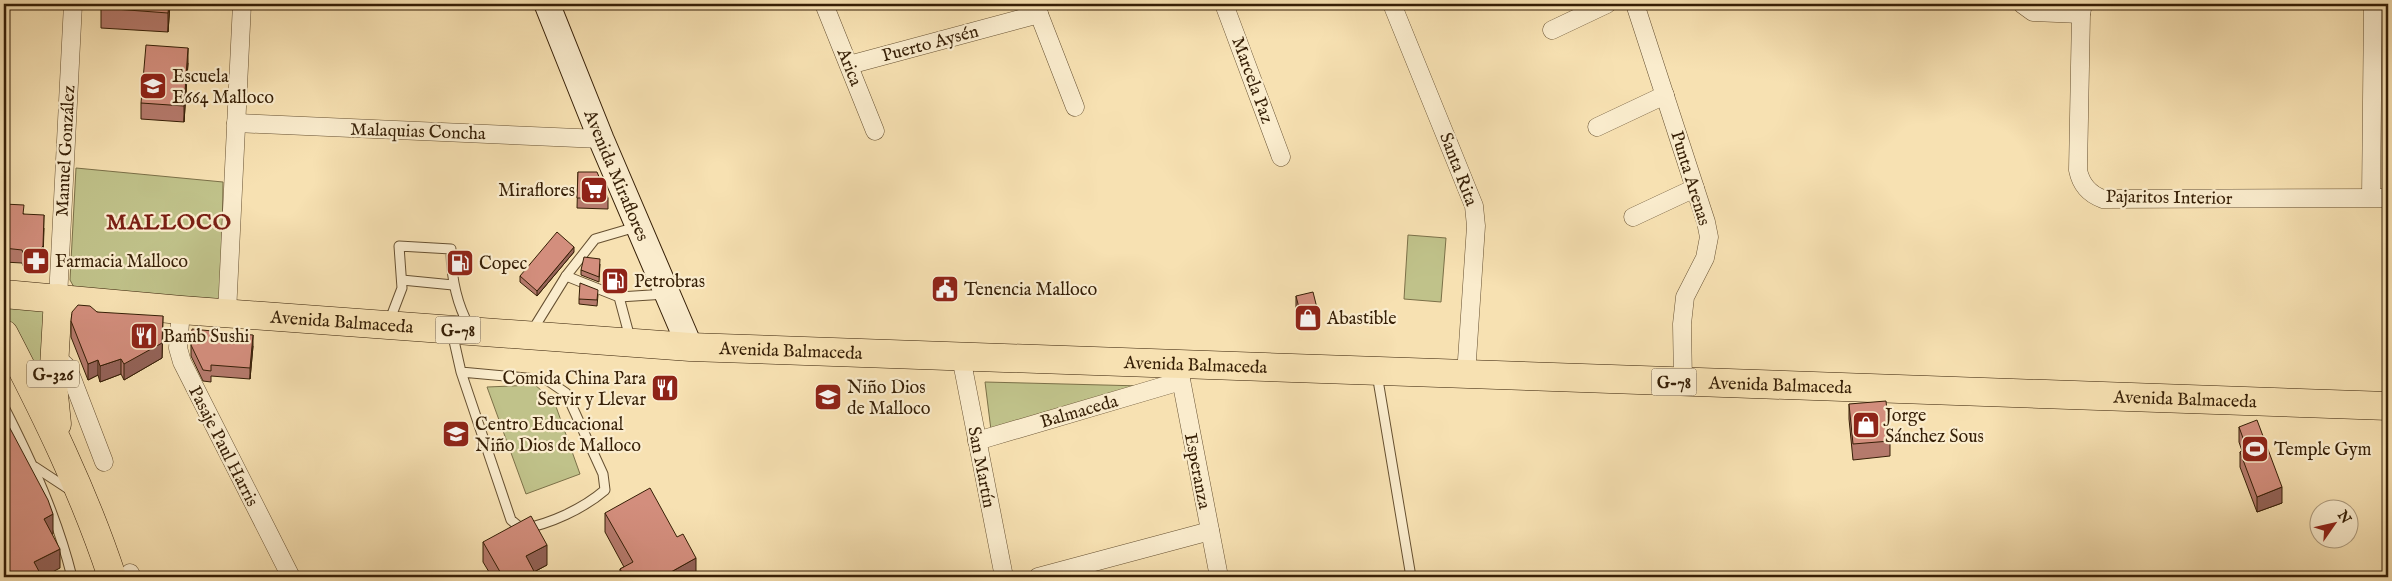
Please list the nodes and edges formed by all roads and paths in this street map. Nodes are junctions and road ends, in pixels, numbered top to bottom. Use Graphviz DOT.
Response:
graph roads {
  1 [pos="73,4"];
  2 [pos="242,4"];
  3 [pos="547,4"];
  4 [pos="824,4"];
  5 [pos="1224,4"];
  6 [pos="1392,4"];
  7 [pos="1607,4"];
  8 [pos="1635,4"];
  9 [pos="2022,4"];
  10 [pos="2373,4"];
  11 [pos="1037,9"];
  12 [pos="2082,9"];
  13 [pos="1552,30"];
  14 [pos="849,66"];
  15 [pos="1665,95"];
  16 [pos="1075,107"];
  17 [pos="236,123"];
  18 [pos="1597,127"];
  19 [pos="875,130"];
  20 [pos="601,139"];
  21 [pos="1281,157"];
  22 [pos="1695,188"];
  23 [pos="2380,198"];
  24 [pos="1633,216"];
  25 [pos="638,226"];
  26 [pos="566,276"];
  27 [pos="402,280"];
  28 [pos="453,285"];
  29 [pos="4,294"];
  30 [pos="667,294"];
  31 [pos="619,297"];
  32 [pos="58,298"];
  33 [pos="180,310"];
  34 [pos="227,313"];
  35 [pos="388,324"];
  36 [pos="462,330"];
  37 [pos="4,334"];
  38 [pos="529,335"];
  39 [pos="631,343"];
  40 [pos="690,347"];
  41 [pos="53,354"];
  42 [pos="961,357"];
  43 [pos="1376,371"];
  44 [pos="461,372"];
  45 [pos="1180,373"];
  46 [pos="1466,375"];
  47 [pos="1683,382"];
  48 [pos="2388,406"];
  49 [pos="4,407"];
  50 [pos="977,441"];
  51 [pos="63,449"];
  52 [pos="104,462"];
  53 [pos="34,466"];
  54 [pos="84,499"];
  55 [pos="1210,531"];
  56 [pos="125,576"];
  57 [pos="72,577"];
  58 [pos="291,577"];
  59 [pos="1004,577"];
  60 [pos="1038,577"];
  61 [pos="1219,577"];
  62 [pos="1411,577"];
  1 -- 32 [label="street, Manuel González"];
  2 -- 17 [label="street"];
  3 -- 20 [label="main road, Avenida Miraflores"];
  4 -- 14 [label="street, Arica"];
  5 -- 21 [label="street, Marcela Paz"];
  6 -- 46 [label="street, Santa Rita"];
  7 -- 13 [label="street"];
  8 -- 15 [label="street, Punta Arenas"];
  9 -- 12 [label="street, Pajaritos Interior"];
  10 -- 23 [label="street, Pajaritos Interior"];
  11 -- 14 [label="street, Puerto Aysén"];
  11 -- 16 [label="street"];
  12 -- 23 [label="street, Pajaritos Interior"];
  14 -- 19 [label="street, Arica"];
  15 -- 18 [label="street"];
  15 -- 22 [label="street, Punta Arenas"];
  17 -- 20 [label="street, Malaquias Concha"];
  17 -- 34 [label="street"];
  20 -- 25 [label="main road, Avenida Miraflores"];
  22 -- 24 [label="street"];
  22 -- 47 [label="street, Punta Arenas"];
  25 -- 26 [label="lane"];
  25 -- 30 [label="main road, Avenida Miraflores"];
  26 -- 31 [label="lane"];
  26 -- 38 [label="lane"];
  27 -- 28 [label="lane"];
  27 -- 28 [label="lane"];
  27 -- 35 [label="lane"];
  28 -- 36 [label="lane"];
  29 -- 32 [label="main road, Avenida Balmaceda / G-78"];
  30 -- 31 [label="lane"];
  30 -- 40 [label="main road, Avenida Miraflores"];
  31 -- 39 [label="lane"];
  32 -- 33 [label="main road, Avenida Balmaceda / G-78"];
  32 -- 41 [label="main road, G-326"];
  33 -- 34 [label="main road, Avenida Balmaceda / G-78"];
  33 -- 58 [label="street, Pasaje Paul Harris"];
  34 -- 35 [label="main road, Avenida Balmaceda / G-78"];
  35 -- 36 [label="main road, Avenida Balmaceda / G-78"];
  36 -- 38 [label="main road, Avenida Balmaceda / G-78"];
  36 -- 44 [label="lane"];
  37 -- 51 [label="main road, G-326"];
  38 -- 39 [label="main road, Avenida Balmaceda / G-78"];
  39 -- 40 [label="main road, Avenida Balmaceda / G-78"];
  40 -- 42 [label="main road, Avenida Balmaceda / G-78"];
  41 -- 51 [label="main road, G-326"];
  41 -- 52 [label="street"];
  42 -- 45 [label="main road, Avenida Balmaceda / G-78"];
  42 -- 50 [label="street, San Martín"];
  43 -- 45 [label="main road, Avenida Balmaceda / G-78"];
  43 -- 46 [label="main road, Avenida Balmaceda / G-78"];
  43 -- 62 [label="lane"];
  44 -- 44 [label="lane"];
  45 -- 50 [label="street, Balmaceda"];
  45 -- 55 [label="street, Esperanza"];
  46 -- 47 [label="main road, Avenida Balmaceda / G-78"];
  47 -- 48 [label="main road, Avenida Balmaceda / G-78"];
  49 -- 53 [label="lane"];
  50 -- 59 [label="street, San Martín"];
  51 -- 54 [label="main road, G-326"];
  53 -- 54 [label="lane"];
  53 -- 57 [label="lane"];
  54 -- 56 [label="main road, G-326"];
  55 -- 60 [label="street"];
  55 -- 61 [label="street, Esperanza"];
}
